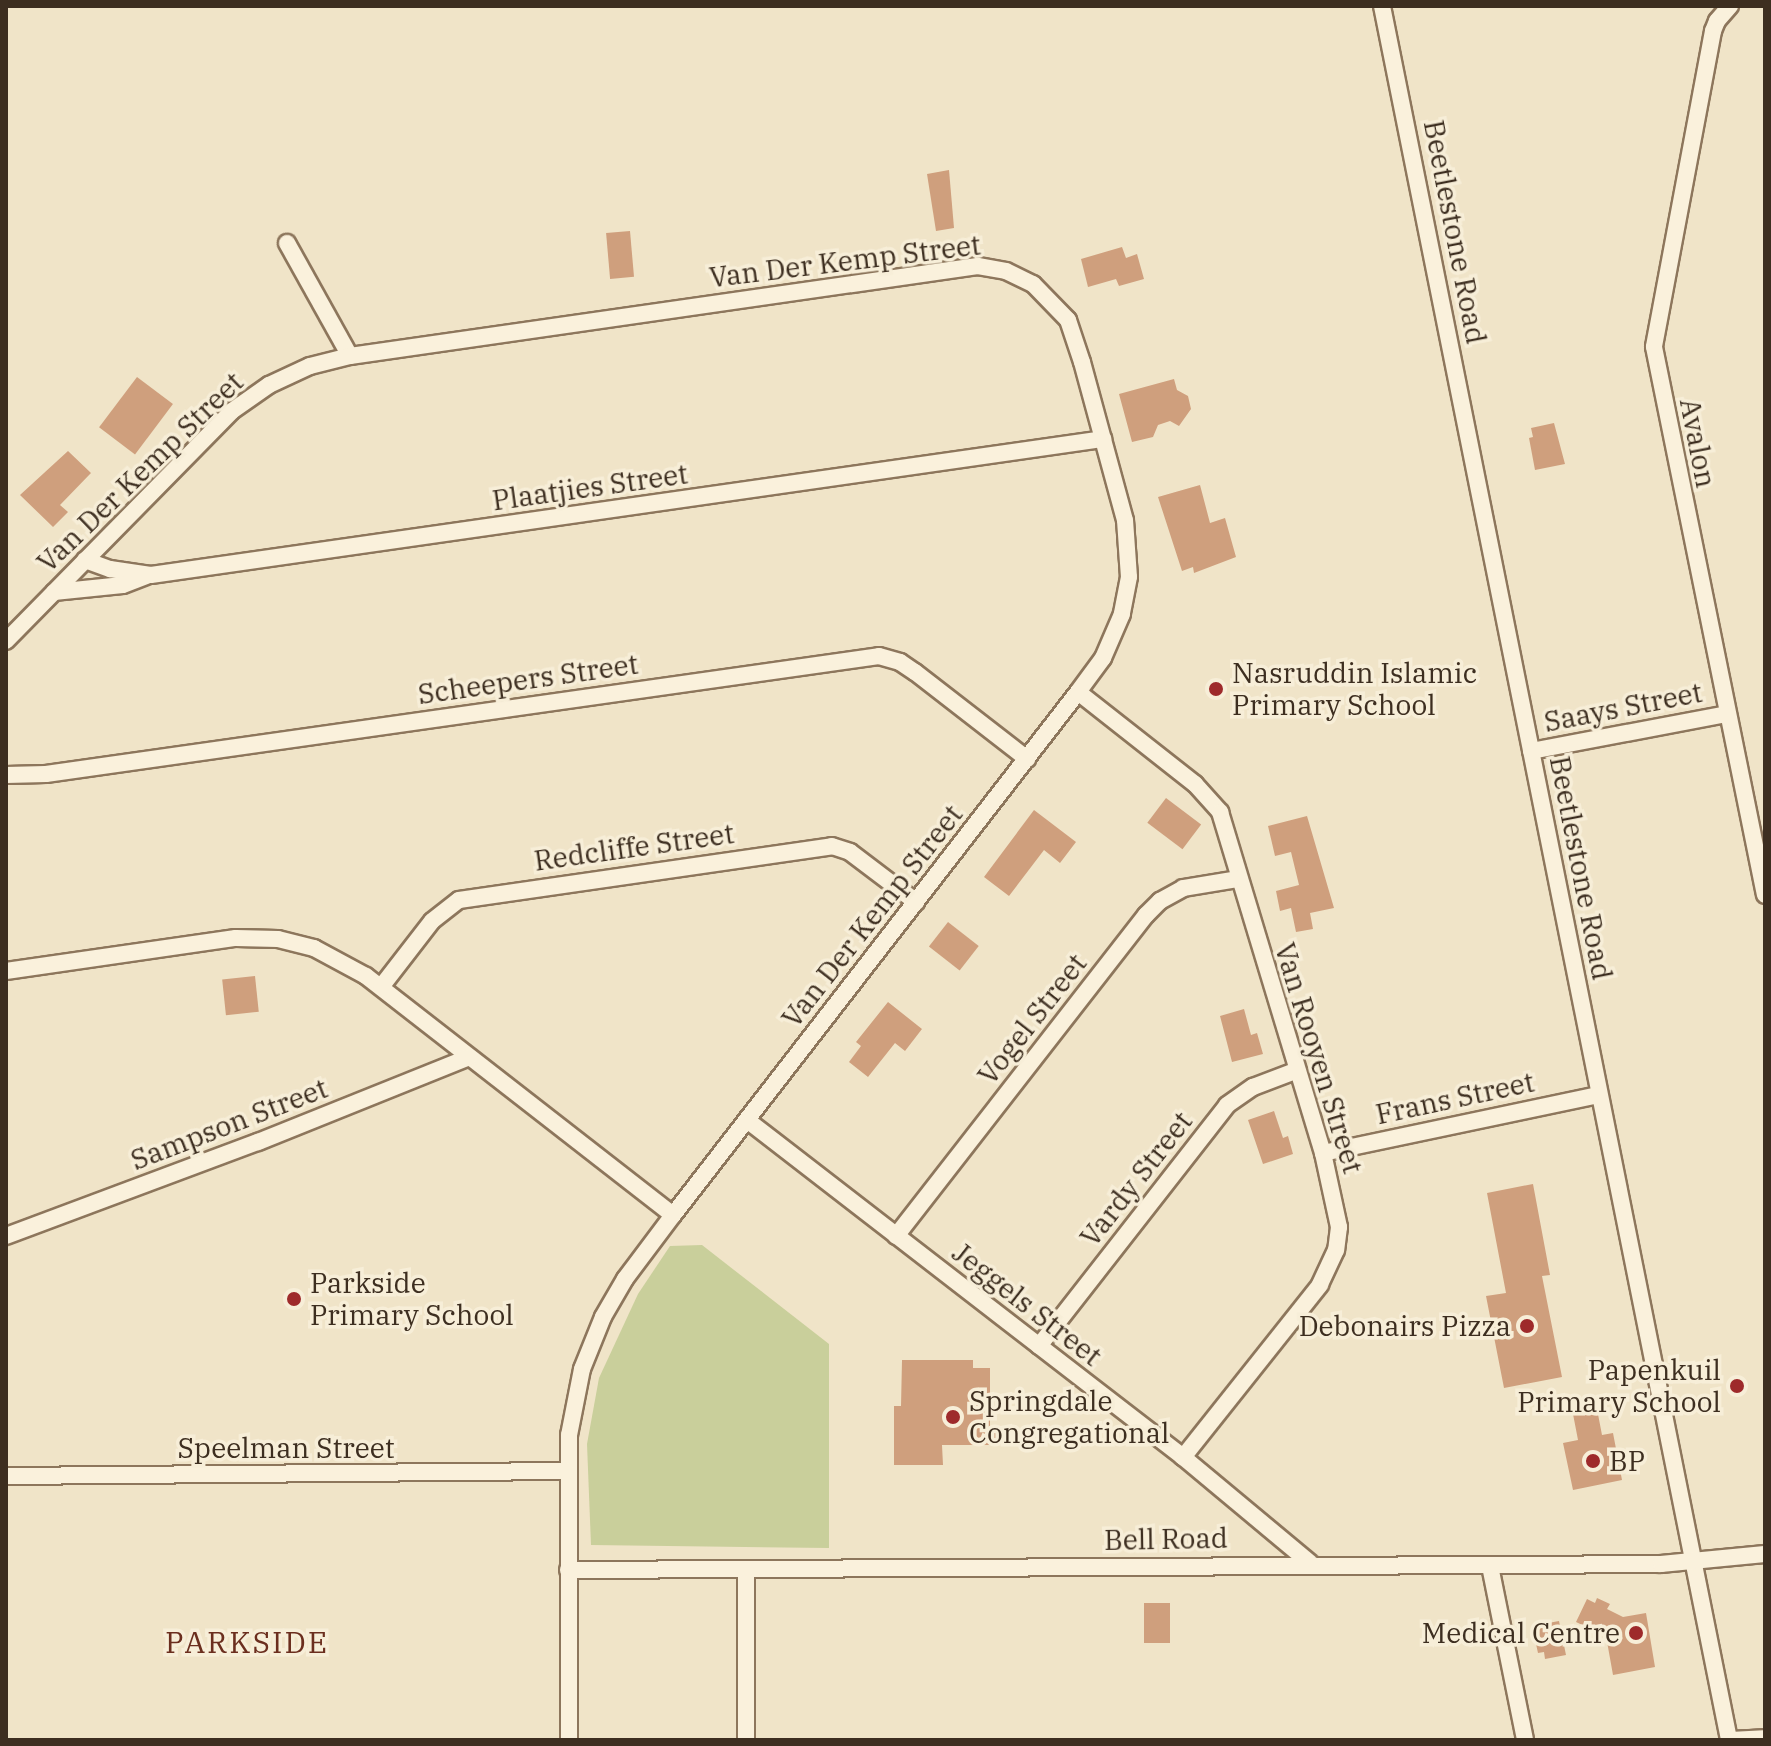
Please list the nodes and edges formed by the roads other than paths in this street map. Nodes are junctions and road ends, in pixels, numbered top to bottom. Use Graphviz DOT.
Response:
graph roads {
  1 [pos="1382,6"];
  2 [pos="1730,6"];
  3 [pos="287,243"];
  4 [pos="350,356"];
  5 [pos="1103,439"];
  6 [pos="85,560"];
  7 [pos="148,575"];
  8 [pos="54,592"];
  9 [pos="6,641"];
  10 [pos="1078,692"];
  11 [pos="1726,714"];
  12 [pos="1531,751"];
  13 [pos="1027,759"];
  14 [pos="6,775"];
  15 [pos="1759,829"];
  16 [pos="1238,879"];
  17 [pos="1765,895"];
  18 [pos="916,902"];
  19 [pos="6,971"];
  20 [pos="381,987"];
  21 [pos="469,1057"];
  22 [pos="1295,1071"];
  23 [pos="1599,1095"];
  24 [pos="747,1120"];
  25 [pos="1323,1153"];
  26 [pos="673,1215"];
  27 [pos="6,1236"];
  28 [pos="896,1236"];
  29 [pos="1039,1346"];
  30 [pos="1183,1457"];
  31 [pos="566,1471"];
  32 [pos="6,1476"];
  33 [pos="1765,1554"];
  34 [pos="1693,1561"];
  35 [pos="1310,1563"];
  36 [pos="1490,1566"];
  37 [pos="746,1569"];
  38 [pos="568,1570"];
  39 [pos="1765,1738"];
  40 [pos="569,1740"];
  41 [pos="746,1740"];
  42 [pos="1525,1740"];
  43 [pos="1729,1740"];
  1 -- 12 [label="street, Beetlestone Road"];
  2 -- 11 [label="street, Avalon"];
  3 -- 4 [label="street"];
  4 -- 5 [label="street, Van Der Kemp Street"];
  4 -- 6 [label="street, Van Der Kemp Street"];
  5 -- 7 [label="street, Plaatjies Street"];
  5 -- 10 [label="street, Van Der Kemp Street"];
  6 -- 7 [label="street, Plaatjies Street"];
  6 -- 8 [label="street, Van Der Kemp Street"];
  7 -- 8 [label="street"];
  8 -- 9 [label="street, Van Der Kemp Street"];
  10 -- 13 [label="street, Van Der Kemp Street"];
  10 -- 16 [label="street, Van Rooyen Street"];
  11 -- 12 [label="street, Saays Street"];
  11 -- 15 [label="street, Avalon"];
  12 -- 23 [label="street, Beetlestone Road"];
  13 -- 14 [label="street, Scheepers Street"];
  13 -- 18 [label="street, Van Der Kemp Street"];
  15 -- 17 [label="street, Avalon"];
  16 -- 22 [label="street, Van Rooyen Street"];
  16 -- 28 [label="street, Vogel Street"];
  18 -- 20 [label="street, Redcliffe Street"];
  18 -- 24 [label="street, Van Der Kemp Street"];
  19 -- 20 [label="street"];
  20 -- 21 [label="street"];
  21 -- 26 [label="street"];
  21 -- 27 [label="street, Sampson Street"];
  22 -- 25 [label="street, Van Rooyen Street"];
  22 -- 29 [label="street, Vardy Street"];
  23 -- 25 [label="street, Frans Street"];
  23 -- 34 [label="street, Beetlestone Road"];
  24 -- 26 [label="street, Van Der Kemp Street"];
  24 -- 28 [label="street, Jeggels Street"];
  25 -- 30 [label="street, Van Rooyen Street"];
  26 -- 31 [label="street, Van Der Kemp Street"];
  28 -- 29 [label="street, Jeggels Street"];
  29 -- 30 [label="street, Jeggels Street"];
  30 -- 35 [label="street, Jeggels Street"];
  31 -- 32 [label="street, Speelman Street"];
  31 -- 38 [label="street, Van Der Kemp Street"];
  33 -- 34 [label="street, Bell Road"];
  34 -- 36 [label="street, Bell Road"];
  34 -- 43 [label="street, Beetlestone Road"];
  35 -- 36 [label="street, Bell Road"];
  35 -- 37 [label="street, Bell Road"];
  36 -- 42 [label="street"];
  37 -- 38 [label="street, Bell Road"];
  37 -- 41 [label="street"];
  38 -- 40 [label="street, Van Der Kemp Street"];
  39 -- 43 [label="street"];
}
